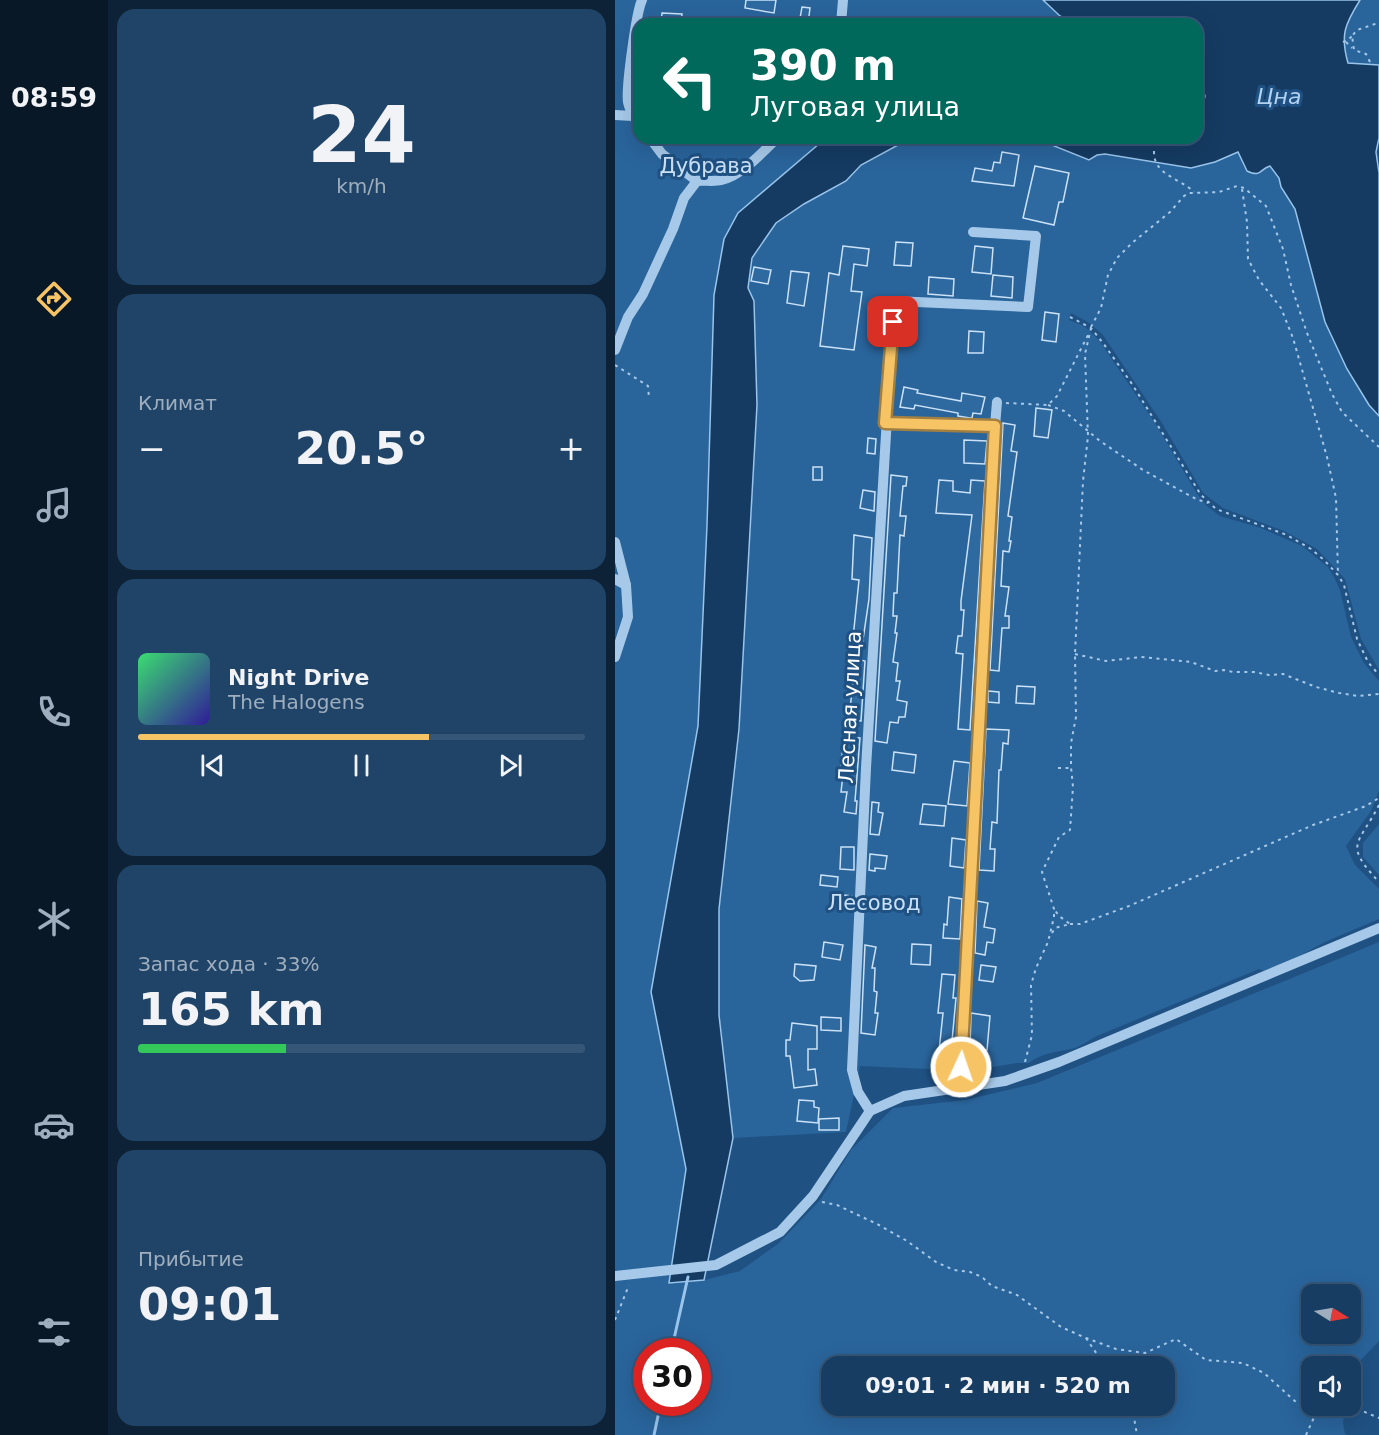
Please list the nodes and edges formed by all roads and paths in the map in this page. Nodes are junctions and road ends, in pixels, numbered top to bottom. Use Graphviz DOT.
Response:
graph roads {
  1 [pos="642,0"];
  2 [pos="843,0"];
  3 [pos="637,18"];
  4 [pos="842,18"];
  5 [pos="1379,23"];
  6 [pos="1352,36"];
  7 [pos="633,44"];
  8 [pos="1354,50"];
  9 [pos="1370,62"];
  10 [pos="633,113"];
  11 [pos="615,115"];
  12 [pos="633,119"];
  13 [pos="654,144"];
  14 [pos="771,144"];
  15 [pos="1154,151"];
  16 [pos="697,180"];
  17 [pos="1242,188"];
  18 [pos="1194,192"];
  19 [pos="973,232"];
  20 [pos="1070,316"];
  21 [pos="1091,328"];
  22 [pos="615,350"];
  23 [pos="615,365"];
  24 [pos="649,398"];
  25 [pos="997,402"];
  26 [pos="1048,405"];
  27 [pos="885,423"];
  28 [pos="995,426"];
  29 [pos="1087,432"];
  30 [pos="1379,447"];
  31 [pos="1210,503"];
  32 [pos="615,542"];
  33 [pos="1338,575"];
  34 [pos="615,579"];
  35 [pos="626,585"];
  36 [pos="1075,654"];
  37 [pos="615,657"];
  38 [pos="1379,675"];
  39 [pos="1379,694"];
  40 [pos="1058,768"];
  41 [pos="1071,768"];
  42 [pos="1379,798"];
  43 [pos="1379,805"];
  44 [pos="1379,882"];
  45 [pos="1054,909"];
  46 [pos="1069,924"];
  47 [pos="1379,928"];
  48 [pos="1050,935"];
  49 [pos="1027,1073"];
  50 [pos="970,1085"];
  51 [pos="870,1111"];
  52 [pos="824,1203"];
  53 [pos="633,1274"];
  54 [pos="615,1276"];
  55 [pos="615,1320"];
  56 [pos="1086,1338"];
  57 [pos="1098,1356"];
  58 [pos="1301,1406"];
  59 [pos="1361,1410"];
  60 [pos="1134,1416"];
  61 [pos="1315,1416"];
  62 [pos="1379,1418"];
  63 [pos="1137,1435"];
  64 [pos="1306,1435"];
  1 -- 3 [label="street"];
  2 -- 4 [label="street"];
  5 -- 6 [label="path"];
  6 -- 8 [label="path"];
  6 -- 8 [label="path"];
  7 -- 10 [label="street"];
  8 -- 9 [label="path"];
  11 -- 12 [label="street"];
  13 -- 16 [label="street"];
  14 -- 16 [label="street"];
  15 -- 18 [label="path"];
  16 -- 22 [label="street"];
  17 -- 18 [label="path"];
  17 -- 30 [label="path"];
  17 -- 33 [label="path"];
  18 -- 21 [label="path"];
  19 -- 27 [label="street, Лесная улица"];
  20 -- 21 [label="path"];
  21 -- 26 [label="path"];
  21 -- 29 [label="path"];
  21 -- 31 [label="path"];
  23 -- 24 [label="path"];
  25 -- 26 [label="path"];
  25 -- 28 [label="street"];
  26 -- 29 [label="path"];
  27 -- 28 [label="street"];
  27 -- 51 [label="street, Лесная улица"];
  28 -- 50 [label="street"];
  29 -- 31 [label="path"];
  29 -- 36 [label="path"];
  31 -- 33 [label="path"];
  32 -- 35 [label="street"];
  33 -- 38 [label="path"];
  34 -- 35 [label="street"];
  35 -- 37 [label="street"];
  36 -- 39 [label="path"];
  36 -- 41 [label="path"];
  40 -- 41 [label="path"];
  41 -- 45 [label="path"];
  42 -- 46 [label="path"];
  43 -- 44 [label="path"];
  45 -- 46 [label="path"];
  45 -- 48 [label="path"];
  46 -- 48 [label="path"];
  47 -- 49 [label="street"];
  48 -- 49 [label="path"];
  49 -- 50 [label="street"];
  50 -- 51 [label="street"];
  51 -- 53 [label="street"];
  52 -- 56 [label="path"];
  53 -- 54 [label="street"];
  53 -- 55 [label="path"];
  56 -- 57 [label="path"];
  56 -- 58 [label="path"];
  59 -- 62 [label="path"];
  60 -- 63 [label="path"];
  61 -- 64 [label="path"];
}
